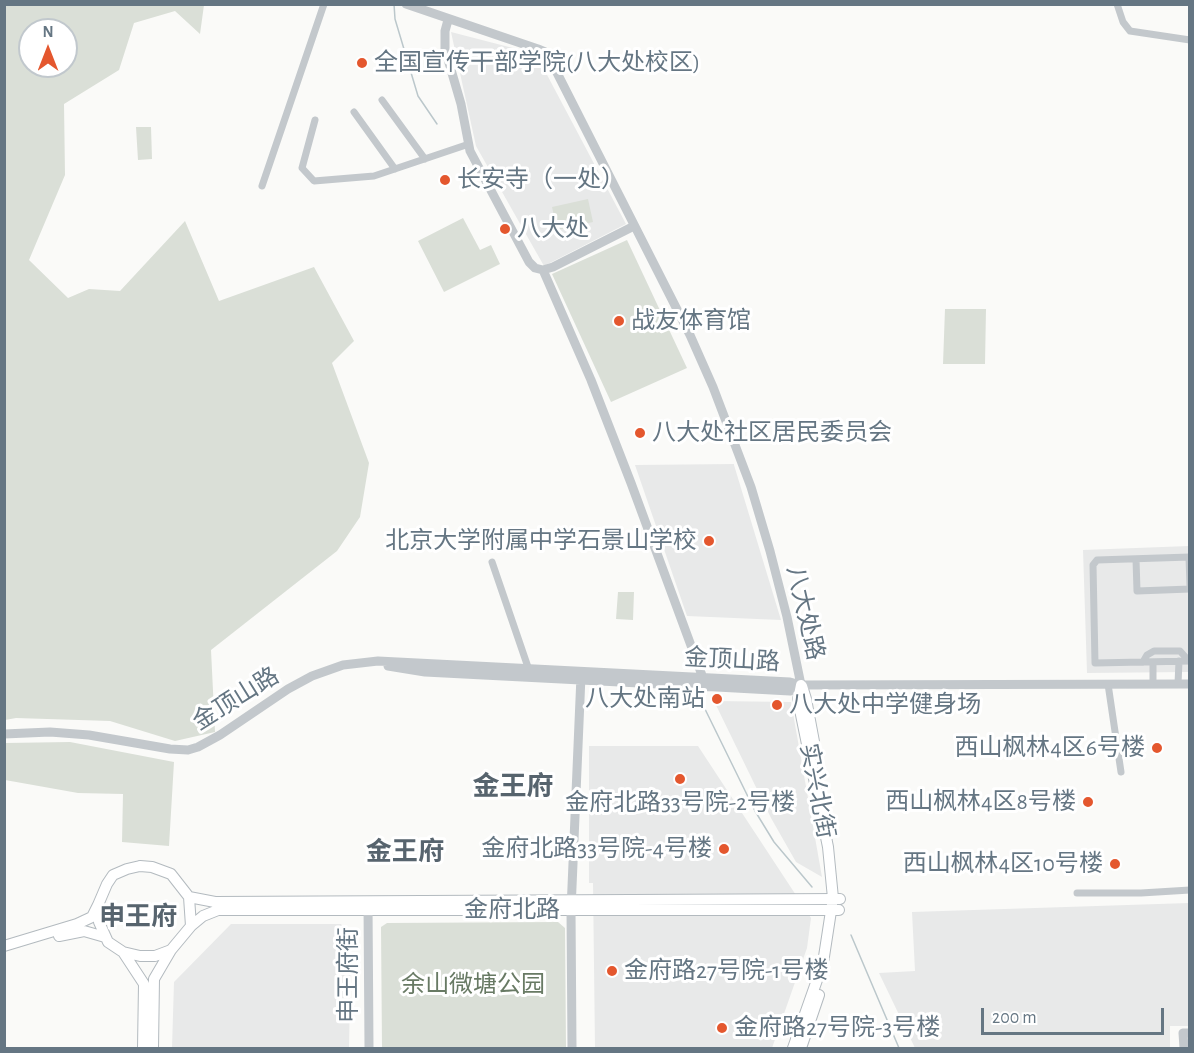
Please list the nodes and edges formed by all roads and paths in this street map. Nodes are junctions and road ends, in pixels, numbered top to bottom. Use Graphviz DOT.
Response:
graph roads {
  1 [pos="324,4"];
  2 [pos="406,4"];
  3 [pos="1117,4"];
  4 [pos="448,20"];
  5 [pos="1190,40"];
  6 [pos="382,100"];
  7 [pos="354,112"];
  8 [pos="315,120"];
  9 [pos="469,144"];
  10 [pos="425,159"];
  11 [pos="395,169"];
  12 [pos="262,186"];
  13 [pos="634,226"];
  14 [pos="543,270"];
  15 [pos="1189,557"];
  16 [pos="1136,559"];
  17 [pos="492,562"];
  18 [pos="1190,587"];
  19 [pos="1179,661"];
  20 [pos="1189,661"];
  21 [pos="1143,662"];
  22 [pos="1153,662"];
  23 [pos="530,674"];
  24 [pos="581,677"];
  25 [pos="704,682"];
  26 [pos="1108,684"];
  27 [pos="1153,684"];
  28 [pos="1178,684"];
  29 [pos="1190,684"];
  30 [pos="801,685"];
  31 [pos="4,734"];
  32 [pos="1121,772"];
  33 [pos="1190,890"];
  34 [pos="1077,892"];
  35 [pos="189,897"];
  36 [pos="836,898"];
  37 [pos="98,905"];
  38 [pos="368,905"];
  39 [pos="571,905"];
  40 [pos="836,910"];
  41 [pos="191,926"];
  42 [pos="105,937"];
  43 [pos="4,946"];
  44 [pos="171,950"];
  45 [pos="123,952"];
  46 [pos="4,954"];
  47 [pos="1186,1033"];
  48 [pos="144,1048"];
  49 [pos="153,1048"];
  50 [pos="369,1048"];
  51 [pos="572,1048"];
  52 [pos="793,1048"];
  53 [pos="801,1048"];
  54 [pos="1184,1048"];
  1 -- 12 [label="street"];
  2 -- 4 [label="street"];
  3 -- 5 [label="street"];
  4 -- 9 [label="street"];
  4 -- 13 [label="street, 八大处路"];
  6 -- 10 [label="street"];
  7 -- 11 [label="street"];
  8 -- 11 [label="street"];
  9 -- 10 [label="street"];
  9 -- 14 [label="street"];
  10 -- 11 [label="street"];
  13 -- 14 [label="street"];
  13 -- 30 [label="street, 八大处路"];
  14 -- 25 [label="street"];
  15 -- 16 [label="street"];
  15 -- 18 [label="street"];
  16 -- 18 [label="street"];
  16 -- 21 [label="street"];
  17 -- 23 [label="street"];
  19 -- 20 [label="street"];
  19 -- 22 [label="street"];
  19 -- 28 [label="street"];
  20 -- 21 [label="street"];
  21 -- 22 [label="street"];
  22 -- 27 [label="street"];
  23 -- 24 [label="street, 金顶山路"];
  23 -- 31 [label="street, 金顶山路"];
  24 -- 25 [label="street, 金顶山路"];
  24 -- 39 [label="street"];
  25 -- 30 [label="street, 金顶山路"];
  26 -- 27 [label="street, 八大处路"];
  26 -- 30 [label="street, 八大处路"];
  26 -- 32 [label="street"];
  27 -- 28 [label="street, 八大处路"];
  28 -- 29 [label="street, 八大处路"];
  30 -- 36 [label="main road, 实兴北街"];
  33 -- 34 [label="street"];
  35 -- 37 [label="main road"];
  35 -- 38 [label="main road, 金府北路"];
  35 -- 41 [label="main road"];
  36 -- 39 [label="main road, 金府北路"];
  36 -- 40 [label="main road, 实兴北街"];
  37 -- 42 [label="main road"];
  37 -- 43 [label="main road"];
  38 -- 39 [label="main road, 金府北路"];
  38 -- 41 [label="main road, 金府北路"];
  38 -- 50 [label="street, 申王府街"];
  39 -- 40 [label="main road, 金府北路"];
  39 -- 51 [label="street"];
  40 -- 52 [label="main road, 实兴北街"];
  40 -- 53 [label="main road, 实兴北街"];
  41 -- 44 [label="main road"];
  42 -- 45 [label="main road"];
  42 -- 46 [label="main road"];
  44 -- 45 [label="main road"];
  44 -- 49 [label="main road"];
  45 -- 48 [label="main road"];
  47 -- 54 [label="street"];
}
